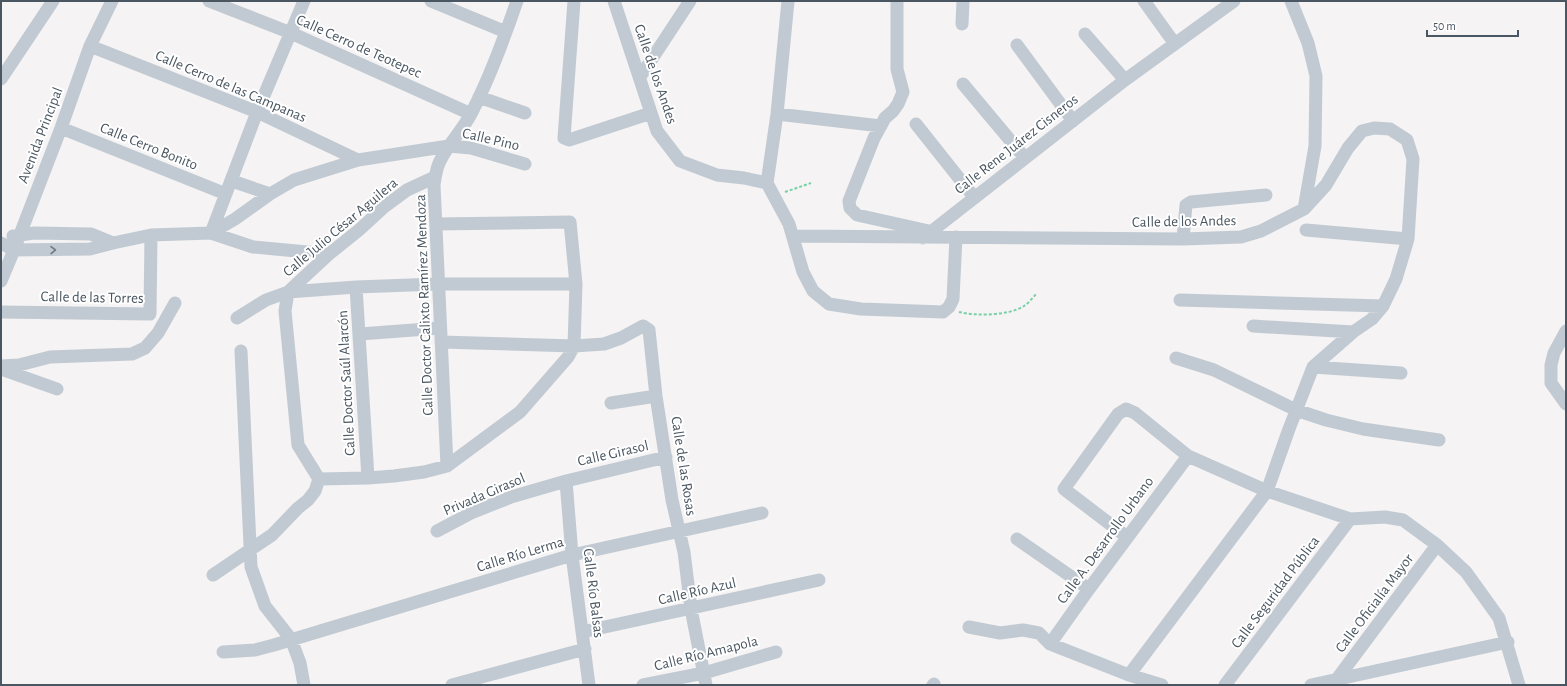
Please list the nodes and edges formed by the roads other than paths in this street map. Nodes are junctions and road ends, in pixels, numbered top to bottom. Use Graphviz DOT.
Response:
graph roads {
  1 [pos="54,1"];
  2 [pos="112,1"];
  3 [pos="210,1"];
  4 [pos="304,1"];
  5 [pos="431,1"];
  6 [pos="517,1"];
  7 [pos="574,1"];
  8 [pos="614,1"];
  9 [pos="690,1"];
  10 [pos="788,1"];
  11 [pos="897,1"];
  12 [pos="963,1"];
  13 [pos="1144,1"];
  14 [pos="1291,1"];
  15 [pos="1232,2"];
  16 [pos="962,24"];
  17 [pos="506,32"];
  18 [pos="291,33"];
  19 [pos="1085,34"];
  20 [pos="1175,44"];
  21 [pos="1017,45"];
  22 [pos="90,46"];
  23 [pos="5,64"];
  24 [pos="640,77"];
  25 [pos="1,79"];
  26 [pos="1125,80"];
  27 [pos="963,84"];
  28 [pos="479,97"];
  29 [pos="257,112"];
  30 [pos="525,113"];
  31 [pos="651,113"];
  32 [pos="471,114"];
  33 [pos="777,114"];
  34 [pos="1073,120"];
  35 [pos="916,124"];
  36 [pos="881,126"];
  37 [pos="61,128"];
  38 [pos="449,146"];
  39 [pos="1025,158"];
  40 [pos="358,160"];
  41 [pos="525,164"];
  42 [pos="435,177"];
  43 [pos="232,180"];
  44 [pos="767,183"];
  45 [pos="226,194"];
  46 [pos="270,194"];
  47 [pos="1266,195"];
  48 [pos="974,196"];
  49 [pos="1304,209"];
  50 [pos="436,224"];
  51 [pos="1306,230"];
  52 [pos="211,233"];
  53 [pos="19,234"];
  54 [pos="926,234"];
  55 [pos="151,235"];
  56 [pos="794,236"];
  57 [pos="956,237"];
  58 [pos="1183,239"];
  59 [pos="1408,239"];
  60 [pos="1,240"];
  61 [pos="1,243"];
  62 [pos="113,243"];
  63 [pos="14,250"];
  64 [pos="329,254"];
  65 [pos="1,281"];
  66 [pos="438,284"];
  67 [pos="576,284"];
  68 [pos="356,287"];
  69 [pos="288,292"];
  70 [pos="1180,300"];
  71 [pos="175,303"];
  72 [pos="1383,306"];
  73 [pos="1,312"];
  74 [pos="237,318"];
  75 [pos="1253,326"];
  76 [pos="440,328"];
  77 [pos="1566,331"];
  78 [pos="1353,332"];
  79 [pos="360,334"];
  80 [pos="441,342"];
  81 [pos="574,346"];
  82 [pos="241,351"];
  83 [pos="1176,358"];
  84 [pos="1,366"];
  85 [pos="1313,367"];
  86 [pos="1,369"];
  87 [pos="1401,373"];
  88 [pos="57,390"];
  89 [pos="656,396"];
  90 [pos="611,403"];
  91 [pos="1566,404"];
  92 [pos="1296,410"];
  93 [pos="1439,440"];
  94 [pos="1188,456"];
  95 [pos="666,457"];
  96 [pos="446,466"];
  97 [pos="368,478"];
  98 [pos="319,479"];
  99 [pos="566,481"];
  100 [pos="1267,491"];
  101 [pos="762,513"];
  102 [pos="1350,519"];
  103 [pos="437,531"];
  104 [pos="679,532"];
  105 [pos="1127,537"];
  106 [pos="1016,539"];
  107 [pos="1437,545"];
  108 [pos="249,551"];
  109 [pos="572,555"];
  110 [pos="213,575"];
  111 [pos="819,580"];
  112 [pos="1089,588"];
  113 [pos="691,608"];
  114 [pos="969,627"];
  115 [pos="582,632"];
  116 [pos="291,639"];
  117 [pos="1508,642"];
  118 [pos="1050,644"];
  119 [pos="585,649"];
  120 [pos="223,652"];
  121 [pos="776,652"];
  122 [pos="1129,675"];
  123 [pos="705,679"];
  124 [pos="1337,679"];
  125 [pos="304,685"];
  126 [pos="452,685"];
  127 [pos="589,685"];
  128 [pos="643,685"];
  129 [pos="1162,685"];
  130 [pos="1225,685"];
  131 [pos="1311,685"];
  132 [pos="1520,685"];
  1 -- 23 [label="street"];
  2 -- 22 [label="street, Avenida Principal"];
  3 -- 18 [label="street, Calle Cerro de Teotepec"];
  4 -- 18 [label="street"];
  5 -- 17 [label="street"];
  6 -- 17 [label="street, Calle Doctor Calixto Ramírez Mendoza"];
  7 -- 31 [label="street"];
  8 -- 24 [label="street, Calle de los Andes"];
  9 -- 24 [label="street"];
  10 -- 33 [label="street"];
  11 -- 36 [label="street"];
  12 -- 16 [label="street"];
  13 -- 20 [label="street"];
  14 -- 49 [label="street"];
  15 -- 20 [label="street, Calle Rene Juárez Cisneros"];
  17 -- 28 [label="street, Calle Doctor Calixto Ramírez Mendoza"];
  18 -- 29 [label="street"];
  18 -- 32 [label="street, Calle Cerro de Teotepec"];
  19 -- 26 [label="street"];
  20 -- 26 [label="street, Calle Rene Juárez Cisneros"];
  21 -- 34 [label="street"];
  22 -- 29 [label="street, Calle Cerro de las Campanas"];
  22 -- 37 [label="street, Avenida Principal"];
  23 -- 25 [label="street"];
  24 -- 31 [label="street, Calle de los Andes"];
  26 -- 34 [label="street, Calle Rene Juárez Cisneros"];
  27 -- 39 [label="street"];
  28 -- 30 [label="street"];
  28 -- 32 [label="street, Calle Doctor Calixto Ramírez Mendoza"];
  29 -- 40 [label="street, Calle Cerro de las Campanas"];
  29 -- 43 [label="street"];
  31 -- 44 [label="street, Calle de los Andes"];
  32 -- 38 [label="street, Calle Doctor Calixto Ramírez Mendoza"];
  33 -- 36 [label="street"];
  33 -- 44 [label="street"];
  34 -- 39 [label="street, Calle Rene Juárez Cisneros"];
  35 -- 48 [label="street"];
  36 -- 54 [label="street"];
  37 -- 45 [label="street, Calle Cerro Bonito"];
  37 -- 53 [label="street, Avenida Principal"];
  38 -- 40 [label="street, Calle Pino"];
  38 -- 41 [label="street, Calle Pino"];
  38 -- 42 [label="street, Calle Doctor Calixto Ramírez Mendoza"];
  39 -- 48 [label="street, Calle Rene Juárez Cisneros"];
  40 -- 46 [label="street, Calle Pino"];
  42 -- 50 [label="street, Calle Doctor Calixto Ramírez Mendoza"];
  42 -- 64 [label="street, Calle Julio César Aguilera"];
  43 -- 45 [label="street"];
  43 -- 46 [label="street"];
  44 -- 56 [label="street"];
  45 -- 52 [label="street"];
  46 -- 52 [label="street, Calle Pino"];
  47 -- 58 [label="street"];
  48 -- 54 [label="street, Calle Rene Juárez Cisneros"];
  49 -- 58 [label="street, Calle de los Andes"];
  49 -- 59 [label="street, Calle de los Andes"];
  50 -- 66 [label="street, Calle Doctor Calixto Ramírez Mendoza"];
  50 -- 67 [label="street"];
  51 -- 59 [label="street"];
  52 -- 55 [label="street"];
  52 -- 64 [label="street"];
  53 -- 60 [label="street"];
  53 -- 62 [label="street"];
  53 -- 63 [label="street, Avenida Principal"];
  54 -- 56 [label="street"];
  54 -- 57 [label="street, Calle de los Andes"];
  55 -- 62 [label="street"];
  55 -- 73 [label="street, Calle de las Torres"];
  56 -- 57 [label="street"];
  57 -- 58 [label="street, Calle de los Andes"];
  59 -- 72 [label="street, Calle de los Andes"];
  61 -- 63 [label="street"];
  63 -- 62 [label="street, one-way"];
  63 -- 65 [label="street, Avenida Principal"];
  64 -- 69 [label="street, Calle Julio César Aguilera"];
  66 -- 67 [label="street"];
  66 -- 68 [label="street"];
  66 -- 76 [label="street, Calle Doctor Calixto Ramírez Mendoza"];
  67 -- 81 [label="street"];
  68 -- 69 [label="street"];
  68 -- 79 [label="street, Calle Doctor Saúl Alarcón"];
  69 -- 74 [label="street"];
  69 -- 98 [label="street"];
  70 -- 72 [label="street"];
  71 -- 84 [label="street"];
  72 -- 78 [label="street, Calle de los Andes"];
  75 -- 78 [label="street"];
  76 -- 79 [label="street"];
  76 -- 80 [label="street, Calle Doctor Calixto Ramírez Mendoza"];
  77 -- 91 [label="street"];
  78 -- 85 [label="street, Calle de los Andes"];
  79 -- 97 [label="street, Calle Doctor Saúl Alarcón"];
  80 -- 81 [label="street"];
  80 -- 96 [label="street, Calle Doctor Calixto Ramírez Mendoza"];
  81 -- 89 [label="street, Calle de las Rosas"];
  81 -- 96 [label="street"];
  82 -- 108 [label="street"];
  83 -- 92 [label="street"];
  85 -- 87 [label="street"];
  85 -- 92 [label="street, Calle de los Andes"];
  86 -- 88 [label="street"];
  89 -- 90 [label="street"];
  89 -- 95 [label="street, Calle de las Rosas"];
  92 -- 93 [label="street"];
  92 -- 100 [label="street, Calle de los Andes"];
  94 -- 100 [label="street"];
  94 -- 105 [label="street, Calle A. Desarrollo Urbano"];
  94 -- 105 [label="street"];
  95 -- 99 [label="street, Calle Girasol"];
  95 -- 104 [label="street, Calle de las Rosas"];
  96 -- 97 [label="street"];
  97 -- 98 [label="street"];
  98 -- 108 [label="street"];
  99 -- 103 [label="street, Privada Girasol"];
  99 -- 109 [label="street, Calle Río Balsas"];
  100 -- 102 [label="street"];
  100 -- 122 [label="street, Calle de los Andes"];
  101 -- 104 [label="street, Calle Río Lerma"];
  102 -- 107 [label="street"];
  102 -- 130 [label="street, Calle Seguridad Pública"];
  104 -- 109 [label="street, Calle Río Lerma"];
  104 -- 113 [label="street, Calle de las Rosas"];
  105 -- 112 [label="street, Calle A. Desarrollo Urbano"];
  106 -- 112 [label="street"];
  107 -- 117 [label="street"];
  107 -- 124 [label="street, Calle Oficialía Mayor"];
  108 -- 110 [label="street"];
  108 -- 116 [label="street"];
  109 -- 115 [label="street, Calle Río Balsas"];
  109 -- 116 [label="street, Calle Río Lerma"];
  111 -- 113 [label="street, Calle Río Azul"];
  112 -- 118 [label="street, Calle A. Desarrollo Urbano"];
  113 -- 115 [label="street, Calle Río Azul"];
  113 -- 123 [label="street, Calle de las Rosas"];
  114 -- 118 [label="street"];
  115 -- 119 [label="street, Calle Río Balsas"];
  116 -- 120 [label="street, Calle Río Lerma"];
  116 -- 125 [label="street"];
  117 -- 124 [label="street"];
  117 -- 132 [label="street"];
  118 -- 122 [label="street"];
  119 -- 126 [label="street"];
  119 -- 127 [label="street, Calle Río Balsas"];
  121 -- 123 [label="street, Calle Río Amapola"];
  122 -- 129 [label="street"];
  123 -- 128 [label="street, Calle Río Amapola"];
  124 -- 131 [label="street"];
}
